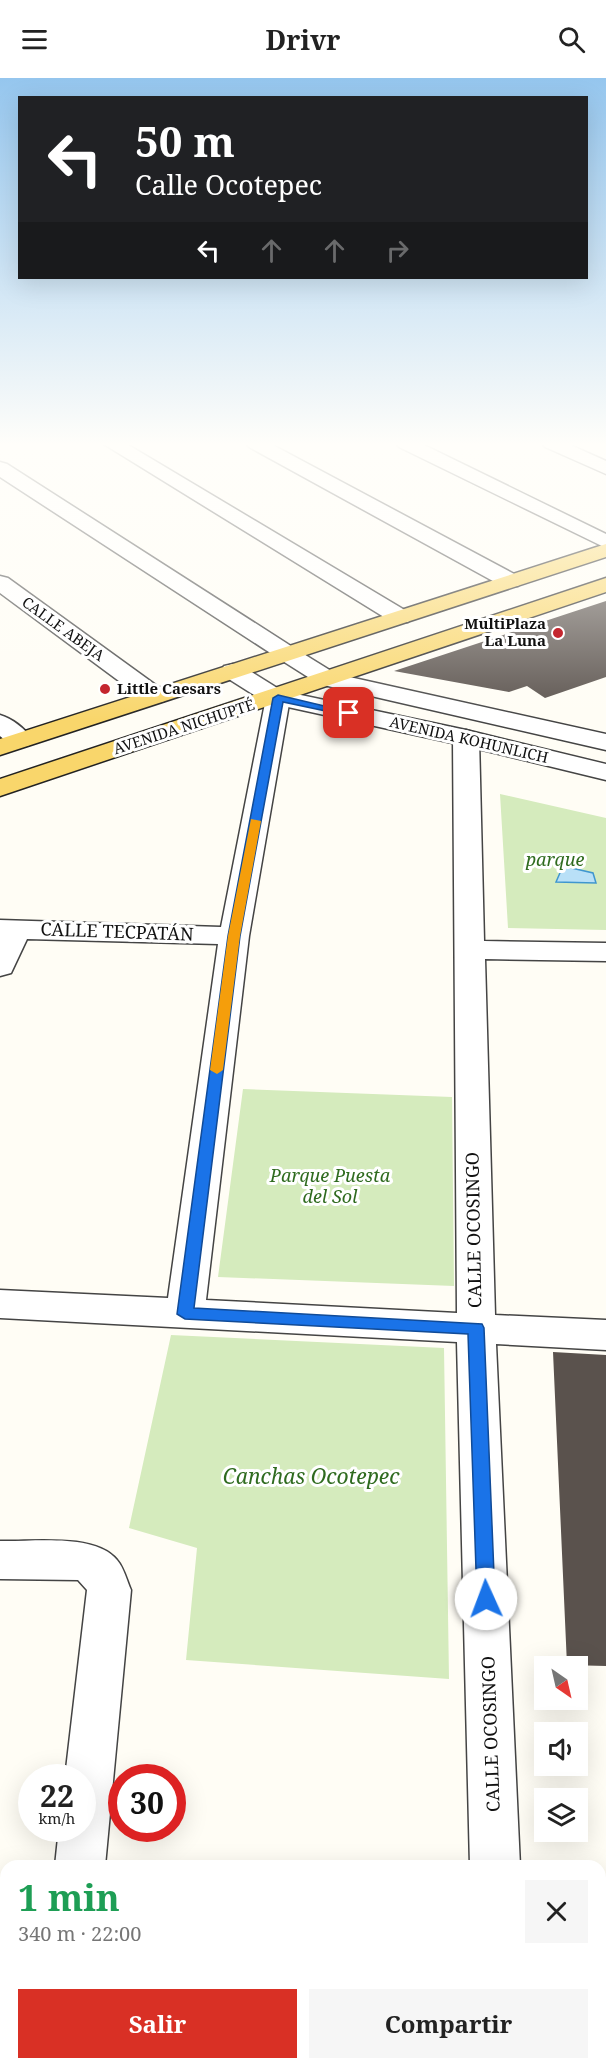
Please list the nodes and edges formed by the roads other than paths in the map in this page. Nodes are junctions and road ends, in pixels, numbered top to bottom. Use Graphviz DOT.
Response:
graph roads {
  1 [pos="105,536"];
  2 [pos="267,536"];
  3 [pos="428,536"];
  4 [pos="606,550"];
  5 [pos="510,581"];
  6 [pos="0,583"];
  7 [pos="606,585"];
  8 [pos="400,617"];
  9 [pos="286,653"];
  10 [pos="233,671"];
  11 [pos="328,679"];
  12 [pos="155,696"];
  13 [pos="276,698"];
  14 [pos="0,723"];
  15 [pos="466,738"];
  16 [pos="606,742"];
  17 [pos="10,743"];
  18 [pos="606,772"];
  19 [pos="0,788"];
  20 [pos="8,929"];
  21 [pos="234,936"];
  22 [pos="470,950"];
  23 [pos="606,952"];
  24 [pos="0,967"];
  25 [pos="0,1304"];
  26 [pos="185,1314"];
  27 [pos="476,1328"];
  28 [pos="606,1335"];
  29 [pos="0,1560"];
  30 [pos="81,1860"];
  31 [pos="495,1860"];
  1 -- 9 [label="street, AVENIDA KOHUNLICH"];
  2 -- 8 [label="street"];
  3 -- 5 [label="street"];
  4 -- 5 [label="main road"];
  5 -- 8 [label="main road"];
  6 -- 12 [label="street, CALLE ABEJA"];
  7 -- 11 [label="main road, AVENIDA NICHUPTÉ"];
  8 -- 9 [label="main road"];
  9 -- 10 [label="main road"];
  9 -- 11 [label="street, AVENIDA KOHUNLICH"];
  10 -- 12 [label="main road"];
  10 -- 13 [label="street, AVENIDA KOHUNLICH"];
  11 -- 13 [label="main road, AVENIDA NICHUPTÉ"];
  11 -- 16 [label="street, AVENIDA KOHUNLICH"];
  12 -- 17 [label="main road"];
  13 -- 15 [label="street, AVENIDA KOHUNLICH"];
  13 -- 19 [label="main road, AVENIDA NICHUPTÉ"];
  13 -- 21 [label="street"];
  14 -- 17 [label="street"];
  15 -- 18 [label="street, AVENIDA KOHUNLICH"];
  15 -- 22 [label="street, CALLE OCOSINGO"];
  20 -- 21 [label="street, CALLE TECPATÁN"];
  20 -- 24 [label="street"];
  21 -- 26 [label="street"];
  22 -- 23 [label="street"];
  22 -- 27 [label="street, CALLE OCOSINGO"];
  25 -- 26 [label="street"];
  26 -- 27 [label="street"];
  27 -- 28 [label="street"];
  27 -- 31 [label="street, CALLE OCOSINGO"];
  29 -- 30 [label="street"];
}
